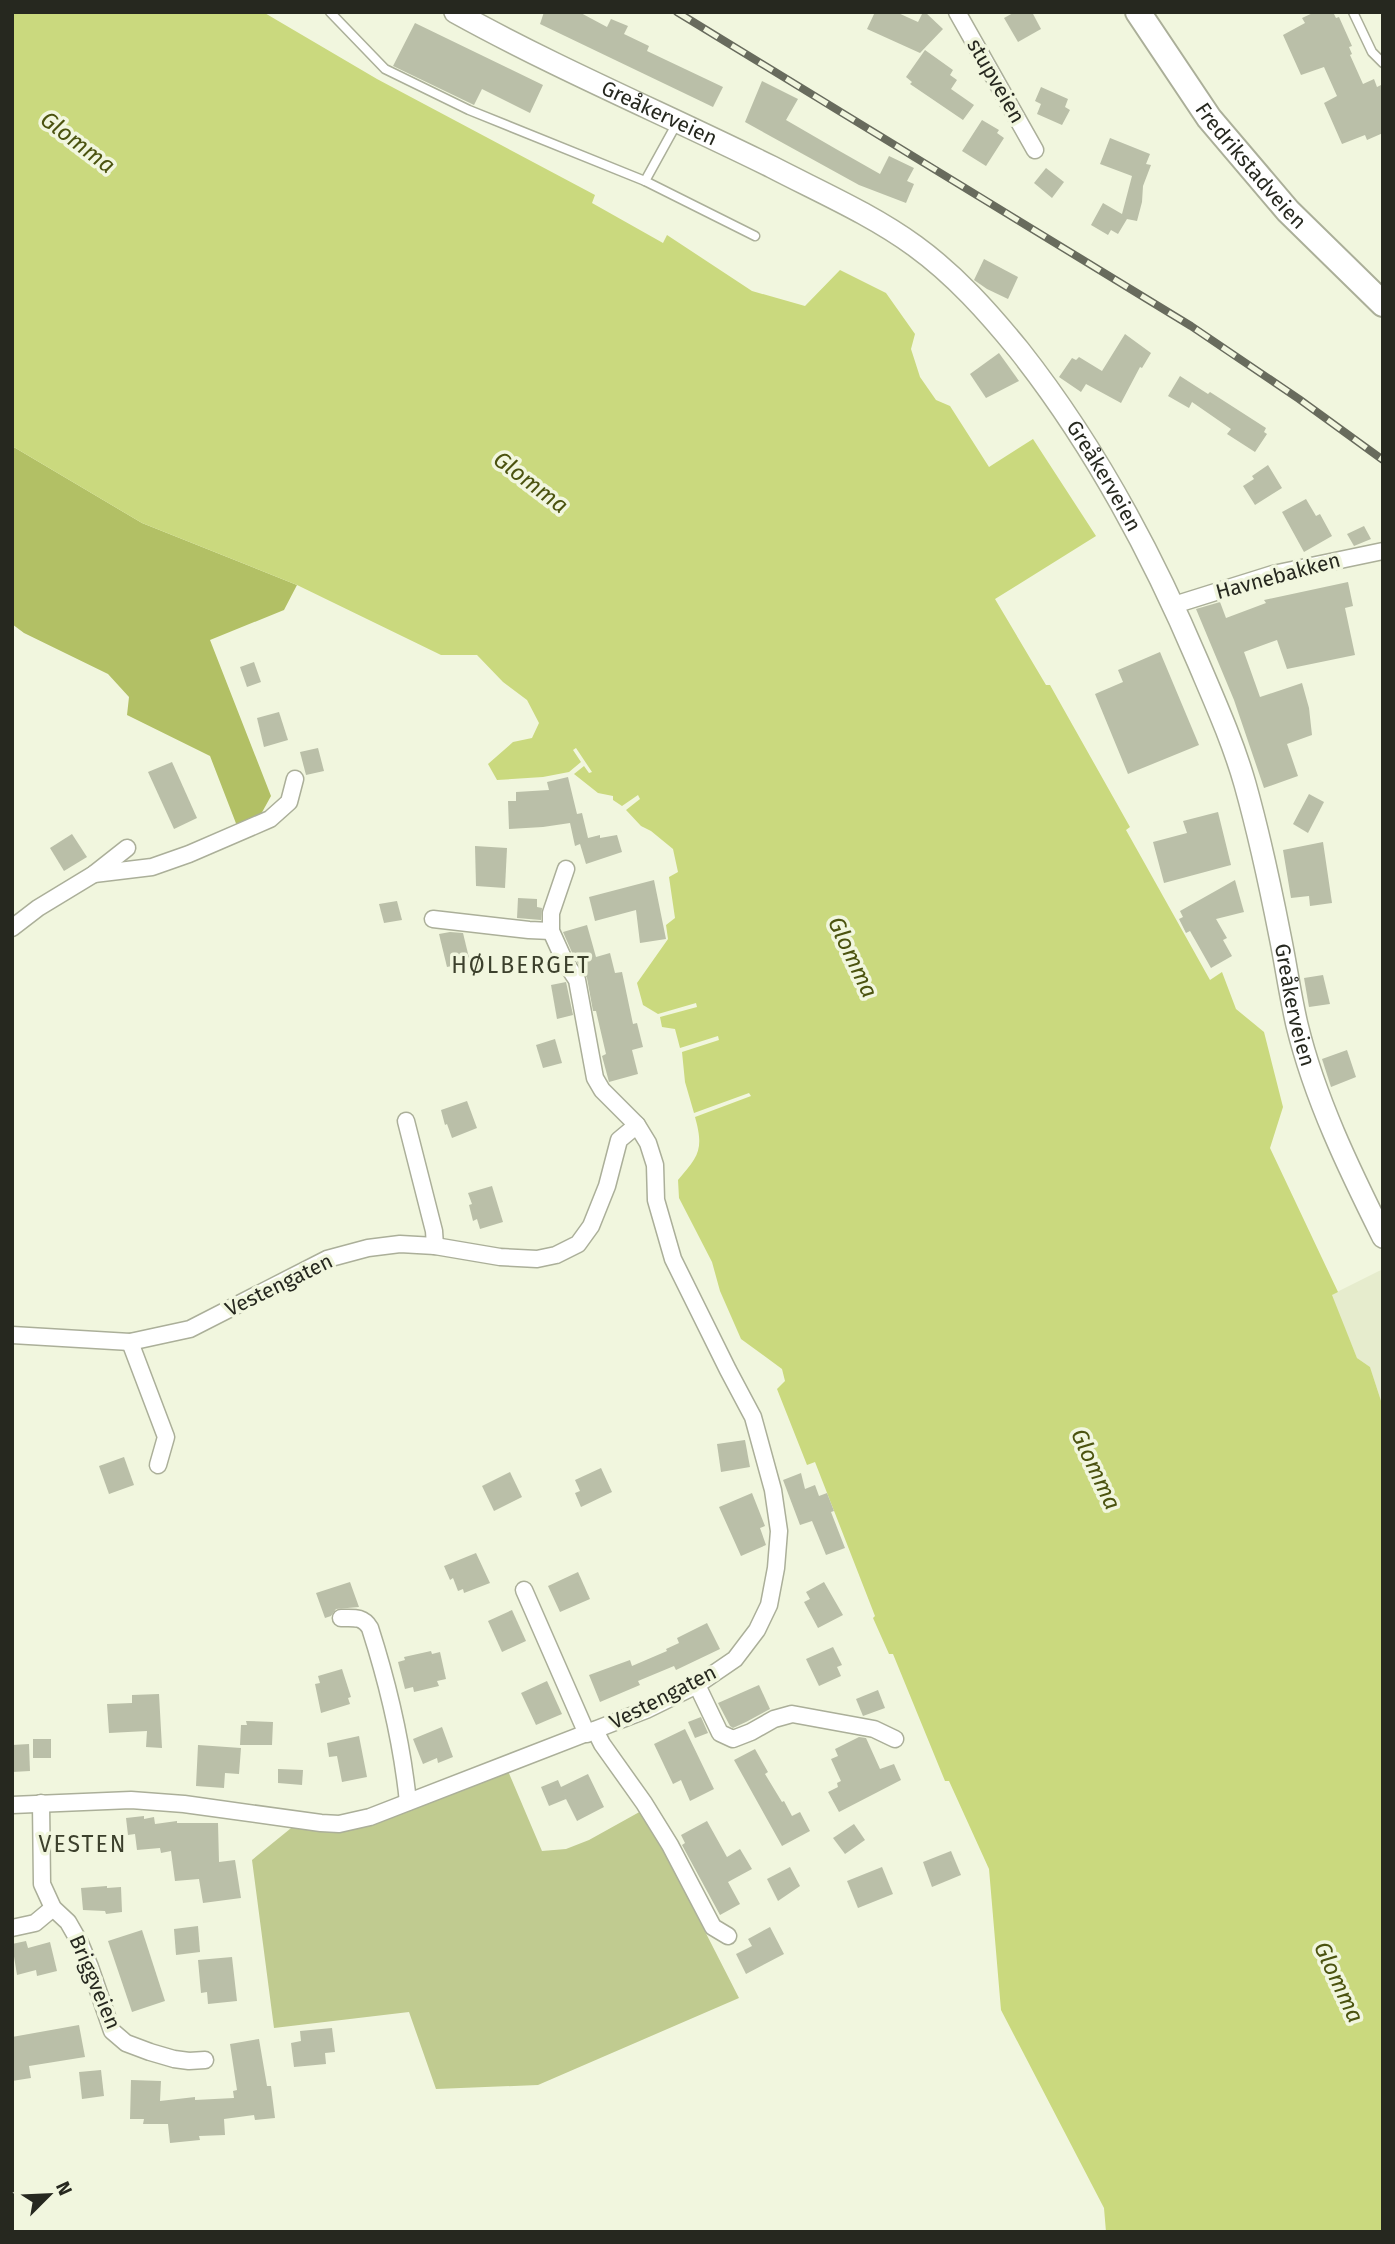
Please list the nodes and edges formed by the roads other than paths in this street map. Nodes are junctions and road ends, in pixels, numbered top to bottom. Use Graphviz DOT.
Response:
graph roads {
  1 [pos="330,12"];
  2 [pos="455,12"];
  3 [pos="957,12"];
  4 [pos="1138,12"];
  5 [pos="1353,12"];
  6 [pos="1383,63"];
  7 [pos="678,121"];
  8 [pos="1035,150"];
  9 [pos="645,181"];
  10 [pos="755,236"];
  11 [pos="1383,304"];
  12 [pos="1383,551"];
  13 [pos="1174,605"];
  14 [pos="295,779"];
  15 [pos="127,848"];
  16 [pos="566,869"];
  17 [pos="94,874"];
  18 [pos="433,919"];
  19 [pos="12,928"];
  20 [pos="551,931"];
  21 [pos="406,1121"];
  22 [pos="636,1125"];
  23 [pos="1383,1237"];
  24 [pos="435,1246"];
  25 [pos="12,1335"];
  26 [pos="130,1342"];
  27 [pos="158,1465"];
  28 [pos="524,1590"];
  29 [pos="341,1618"];
  30 [pos="697,1685"];
  31 [pos="591,1732"];
  32 [pos="895,1739"];
  33 [pos="408,1802"];
  34 [pos="41,1803"];
  35 [pos="12,1805"];
  36 [pos="53,1908"];
  37 [pos="12,1928"];
  38 [pos="729,1936"];
  39 [pos="205,2060"];
  1 -- 9 [label="lane"];
  2 -- 7 [label="main road, Greåkerveien"];
  3 -- 8 [label="street, stupveien"];
  4 -- 11 [label="main road, Fredrikstadveien"];
  5 -- 6 [label="lane"];
  7 -- 9 [label="lane"];
  7 -- 13 [label="main road, Greåkerveien"];
  9 -- 10 [label="lane"];
  12 -- 13 [label="street, Havnebakken"];
  13 -- 23 [label="main road, Greåkerveien"];
  14 -- 17 [label="street"];
  15 -- 17 [label="street"];
  16 -- 20 [label="street"];
  17 -- 19 [label="street"];
  18 -- 20 [label="street"];
  20 -- 22 [label="street, Vestengaten"];
  21 -- 24 [label="street"];
  22 -- 24 [label="street, Vestengaten"];
  22 -- 30 [label="street, Vestengaten"];
  24 -- 26 [label="street, Vestengaten"];
  25 -- 26 [label="street, Vestengaten"];
  26 -- 27 [label="street"];
  28 -- 31 [label="street"];
  29 -- 33 [label="street"];
  30 -- 31 [label="street, Vestengaten"];
  30 -- 32 [label="street"];
  31 -- 33 [label="street, Vestengaten"];
  31 -- 38 [label="street"];
  33 -- 34 [label="street, Vestengaten"];
  34 -- 35 [label="street, Vestengaten"];
  34 -- 36 [label="street, Briggveien"];
  36 -- 37 [label="street"];
  36 -- 39 [label="street, Briggveien"];
}
